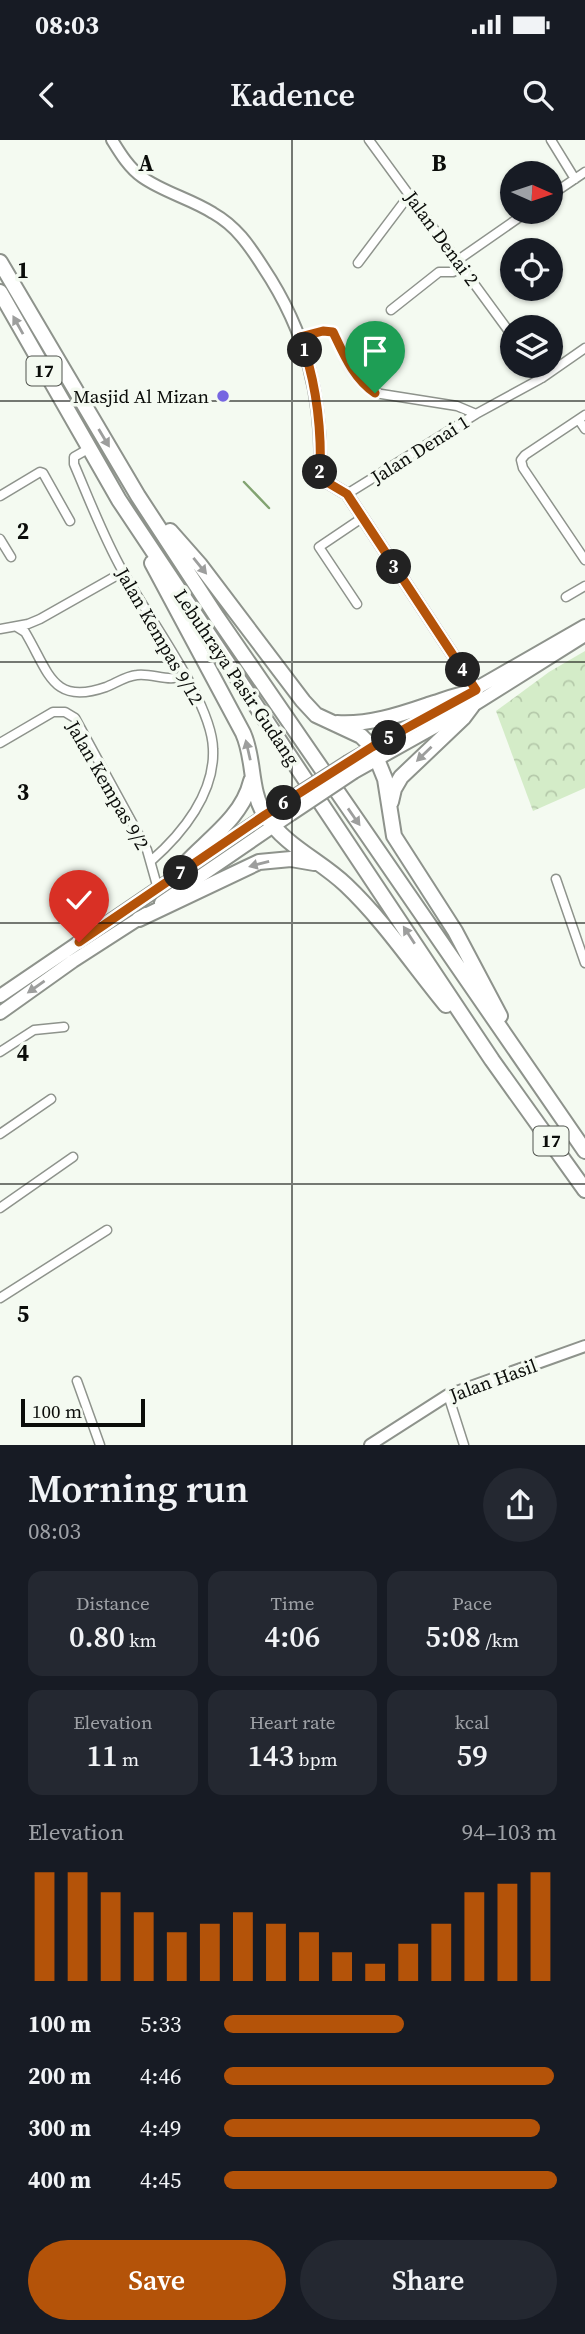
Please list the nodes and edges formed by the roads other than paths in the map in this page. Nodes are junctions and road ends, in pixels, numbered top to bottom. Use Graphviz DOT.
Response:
graph roads {
  1 [pos="112,140"];
  2 [pos="369,140"];
  3 [pos="551,140"];
  4 [pos="585,172"];
  5 [pos="575,179"];
  6 [pos="564,186"];
  7 [pos="410,194"];
  8 [pos="511,224"];
  9 [pos="0,262"];
  10 [pos="358,263"];
  11 [pos="460,263"];
  12 [pos="0,292"];
  13 [pos="391,310"];
  14 [pos="500,319"];
  15 [pos="300,337"];
  16 [pos="585,348"];
  17 [pos="563,363"];
  18 [pos="542,378"];
  19 [pos="476,414"];
  20 [pos="582,417"];
  21 [pos="585,429"];
  22 [pos="88,449"];
  23 [pos="347,494"];
  24 [pos="0,496"];
  25 [pos="138,496"];
  26 [pos="120,500"];
  27 [pos="362,518"];
  28 [pos="70,522"];
  29 [pos="0,539"];
  30 [pos="11,557"];
  31 [pos="585,560"];
  32 [pos="122,572"];
  33 [pos="585,586"];
  34 [pos="566,597"];
  35 [pos="357,604"];
  36 [pos="17,626"];
  37 [pos="585,626"];
  38 [pos="0,629"];
  39 [pos="585,635"];
  40 [pos="185,675"];
  41 [pos="473,696"];
  42 [pos="329,722"];
  43 [pos="0,744"];
  44 [pos="375,752"];
  45 [pos="252,777"];
  46 [pos="389,814"];
  47 [pos="269,820"];
  48 [pos="151,861"];
  49 [pos="325,867"];
  50 [pos="556,879"];
  51 [pos="172,880"];
  52 [pos="158,889"];
  53 [pos="139,919"];
  54 [pos="585,964"];
  55 [pos="0,996"];
  56 [pos="0,1013"];
  57 [pos="64,1027"];
  58 [pos="0,1052"];
  59 [pos="492,1060"];
  60 [pos="531,1075"];
  61 [pos="51,1099"];
  62 [pos="0,1134"];
  63 [pos="585,1151"];
  64 [pos="73,1157"];
  65 [pos="585,1190"];
  66 [pos="0,1208"];
  67 [pos="107,1230"];
  68 [pos="0,1298"];
  69 [pos="585,1346"];
  70 [pos="77,1381"];
  71 [pos="448,1395"];
  72 [pos="100,1445"];
  73 [pos="370,1445"];
  74 [pos="464,1445"];
  1 -- 15 [label="street"];
  2 -- 7 [label="street, Jalan Denai 2"];
  3 -- 5 [label="street"];
  4 -- 5 [label="street"];
  5 -- 6 [label="street"];
  7 -- 10 [label="street"];
  7 -- 11 [label="street, Jalan Denai 2"];
  8 -- 11 [label="street"];
  9 -- 25 [label="highway, Lebuhraya Pasir Gudang / 17, one-way"];
  11 -- 13 [label="street"];
  11 -- 14 [label="street, Jalan Denai 2"];
  22 -- 12 [label="highway, Lebuhraya Pasir Gudang / 17, one-way"];
  15 -- 19 [label="street"];
  15 -- 23 [label="street"];
  16 -- 17 [label="street, Jalan Denai 1"];
  18 -- 19 [label="street, Jalan Denai 1"];
  19 -- 23 [label="street, Jalan Denai 1"];
  20 -- 21 [label="street"];
  20 -- 31 [label="street"];
  22 -- 26 [label="highway, Lebuhraya Pasir Gudang / 17"];
  22 -- 32 [label="street, Jalan Kempas 9/12"];
  23 -- 27 [label="street"];
  24 -- 28 [label="street"];
  25 -- 42 [label="highway, one-way"];
  25 -- 60 [label="highway, Lebuhraya Pasir Gudang / 17, one-way"];
  45 -- 26 [label="highway, one-way"];
  59 -- 26 [label="highway, Lebuhraya Pasir Gudang / 17, one-way"];
  27 -- 35 [label="street"];
  27 -- 41 [label="street"];
  29 -- 30 [label="street"];
  32 -- 36 [label="street"];
  32 -- 40 [label="street, Jalan Kempas 9/12"];
  33 -- 34 [label="street"];
  36 -- 38 [label="street"];
  36 -- 40 [label="street"];
  37 -- 41 [label="main road"];
  39 -- 41 [label="main road"];
  40 -- 48 [label="street, Jalan Kempas 9/12"];
  41 -- 42 [label="highway"];
  41 -- 44 [label="main road"];
  41 -- 46 [label="highway, one-way"];
  42 -- 44 [label="highway"];
  43 -- 48 [label="street, Jalan Kempas 9/2"];
  44 -- 46 [label="highway"];
  44 -- 47 [label="main road, bridge"];
  45 -- 47 [label="highway"];
  45 -- 51 [label="highway"];
  46 -- 60 [label="highway"];
  47 -- 49 [label="highway"];
  47 -- 51 [label="main road"];
  47 -- 53 [label="main road"];
  48 -- 52 [label="street, Jalan Kempas 9/2"];
  49 -- 53 [label="highway, one-way"];
  49 -- 59 [label="highway"];
  50 -- 54 [label="street"];
  51 -- 52 [label="main road"];
  52 -- 55 [label="main road"];
  53 -- 56 [label="main road, one-way"];
  57 -- 58 [label="street"];
  59 -- 65 [label="highway, Lebuhraya Pasir Gudang / 17"];
  60 -- 63 [label="highway, Lebuhraya Pasir Gudang / 17"];
  61 -- 62 [label="street"];
  64 -- 66 [label="street"];
  67 -- 68 [label="street"];
  69 -- 71 [label="street, Jalan Hasil"];
  70 -- 72 [label="street"];
  71 -- 73 [label="street, Jalan Hasil"];
  71 -- 74 [label="street"];
}
